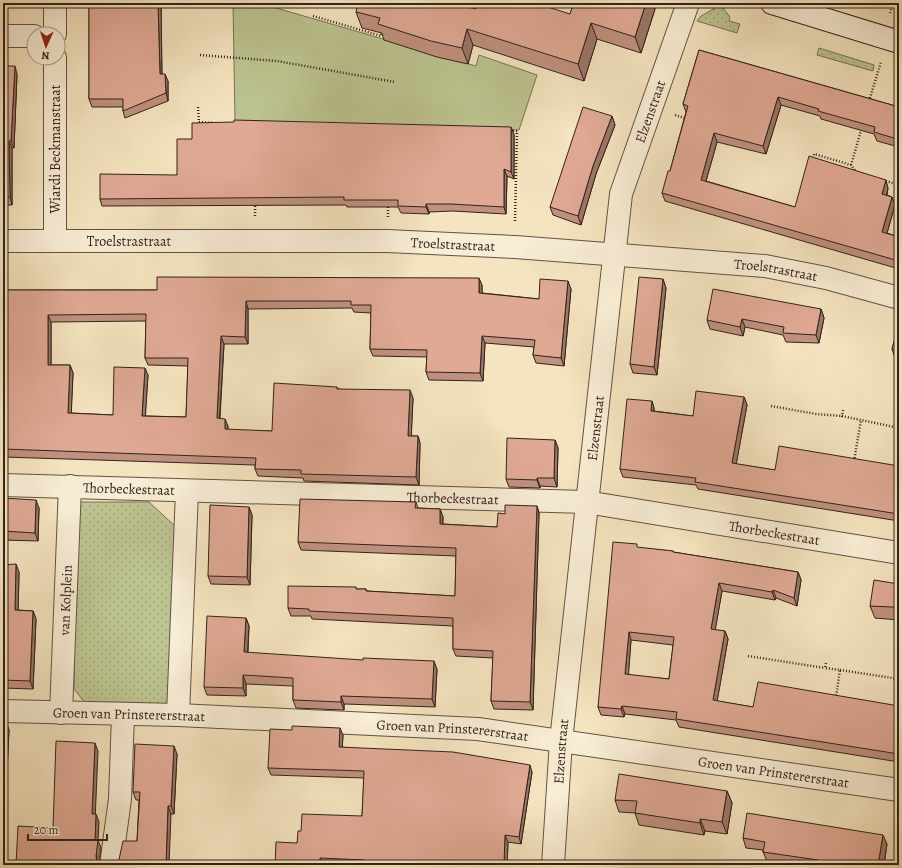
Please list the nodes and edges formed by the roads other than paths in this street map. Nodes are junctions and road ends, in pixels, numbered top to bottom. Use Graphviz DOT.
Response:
graph roads {
  1 [pos="55,3"];
  2 [pos="688,3"];
  3 [pos="772,3"];
  4 [pos="55,26"];
  5 [pos="892,32"];
  6 [pos="3,36"];
  7 [pos="26,36"];
  8 [pos="55,66"];
  9 [pos="56,240"];
  10 [pos="3,241"];
  11 [pos="613,256"];
  12 [pos="899,298"];
  13 [pos="3,485"];
  14 [pos="70,486"];
  15 [pos="186,491"];
  16 [pos="586,502"];
  17 [pos="899,553"];
  18 [pos="3,711"];
  19 [pos="61,713"];
  20 [pos="123,715"];
  21 [pos="178,715"];
  22 [pos="561,741"];
  23 [pos="899,790"];
  24 [pos="111,865"];
  25 [pos="553,865"];
  1 -- 4 [label="street"];
  2 -- 11 [label="street, Elzenstraat"];
  3 -- 5 [label="street"];
  6 -- 7 [label="street"];
  8 -- 9 [label="street, Wiardi Beckmanstraat"];
  9 -- 10 [label="street, Troelstrastraat"];
  9 -- 11 [label="street, Troelstrastraat"];
  11 -- 12 [label="street, Troelstrastraat"];
  11 -- 16 [label="street, Elzenstraat"];
  13 -- 14 [label="street, Thorbeckestraat"];
  14 -- 15 [label="street, Thorbeckestraat"];
  14 -- 19 [label="street, van Kolplein"];
  15 -- 16 [label="street, Thorbeckestraat"];
  15 -- 21 [label="street"];
  16 -- 17 [label="street, Thorbeckestraat"];
  16 -- 22 [label="street, Elzenstraat"];
  18 -- 19 [label="street, Groen van Prinstererstraat"];
  19 -- 20 [label="street, Groen van Prinstererstraat"];
  20 -- 21 [label="street, Groen van Prinstererstraat"];
  20 -- 24 [label="street"];
  21 -- 22 [label="street, Groen van Prinstererstraat"];
  22 -- 23 [label="street, Groen van Prinstererstraat"];
  22 -- 25 [label="street, Elzenstraat"];
}
